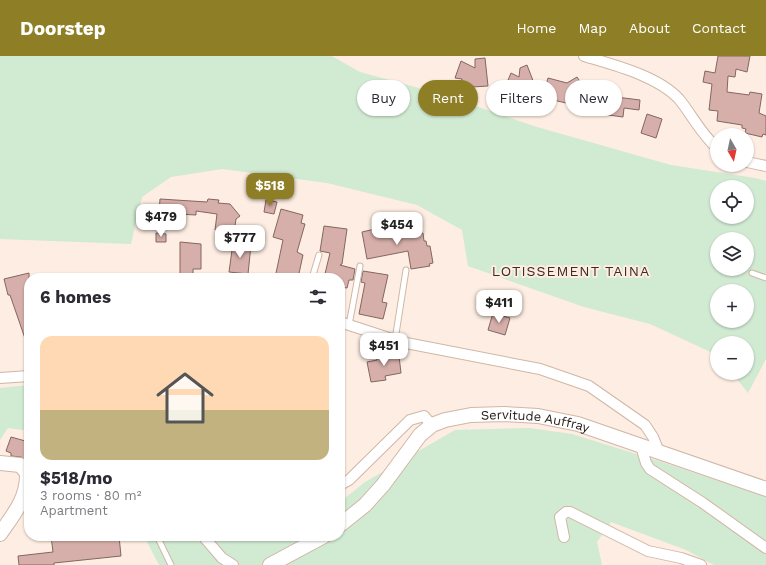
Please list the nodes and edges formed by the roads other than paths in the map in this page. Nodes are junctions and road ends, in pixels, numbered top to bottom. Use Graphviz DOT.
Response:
graph roads {
  1 [pos="584,56"];
  2 [pos="710,140"];
  3 [pos="754,163"];
  4 [pos="766,166"];
  5 [pos="318,255"];
  6 [pos="360,266"];
  7 [pos="406,270"];
  8 [pos="313,273"];
  9 [pos="754,274"];
  10 [pos="766,278"];
  11 [pos="345,323"];
  12 [pos="395,341"];
  13 [pos="24,376"];
  14 [pos="0,378"];
  15 [pos="432,426"];
  16 [pos="641,446"];
  17 [pos="659,452"];
  18 [pos="0,463"];
  19 [pos="24,470"];
  20 [pos="345,482"];
  21 [pos="766,489"];
  22 [pos="24,496"];
  23 [pos="345,521"];
  24 [pos="0,534"];
  25 [pos="564,537"];
  26 [pos="159,541"];
  27 [pos="207,541"];
  28 [pos="315,541"];
  29 [pos="766,548"];
  30 [pos="171,565"];
  31 [pos="233,565"];
  32 [pos="270,565"];
  33 [pos="701,565"];
  1 -- 2 [label="street"];
  3 -- 4 [label="street"];
  5 -- 8 [label="lane"];
  6 -- 11 [label="lane"];
  7 -- 12 [label="lane"];
  9 -- 10 [label="lane"];
  11 -- 12 [label="street"];
  12 -- 17 [label="street"];
  13 -- 14 [label="street"];
  15 -- 16 [label="street, Servitude Auffray"];
  15 -- 20 [label="street"];
  15 -- 23 [label="street, Servitude Auffray"];
  16 -- 17 [label="street, Servitude Auffray"];
  16 -- 29 [label="street"];
  17 -- 21 [label="street, Servitude Auffray"];
  18 -- 19 [label="street"];
  22 -- 24 [label="street"];
  25 -- 33 [label="street"];
  26 -- 30 [label="lane"];
  27 -- 31 [label="street"];
  28 -- 32 [label="street"];
}
